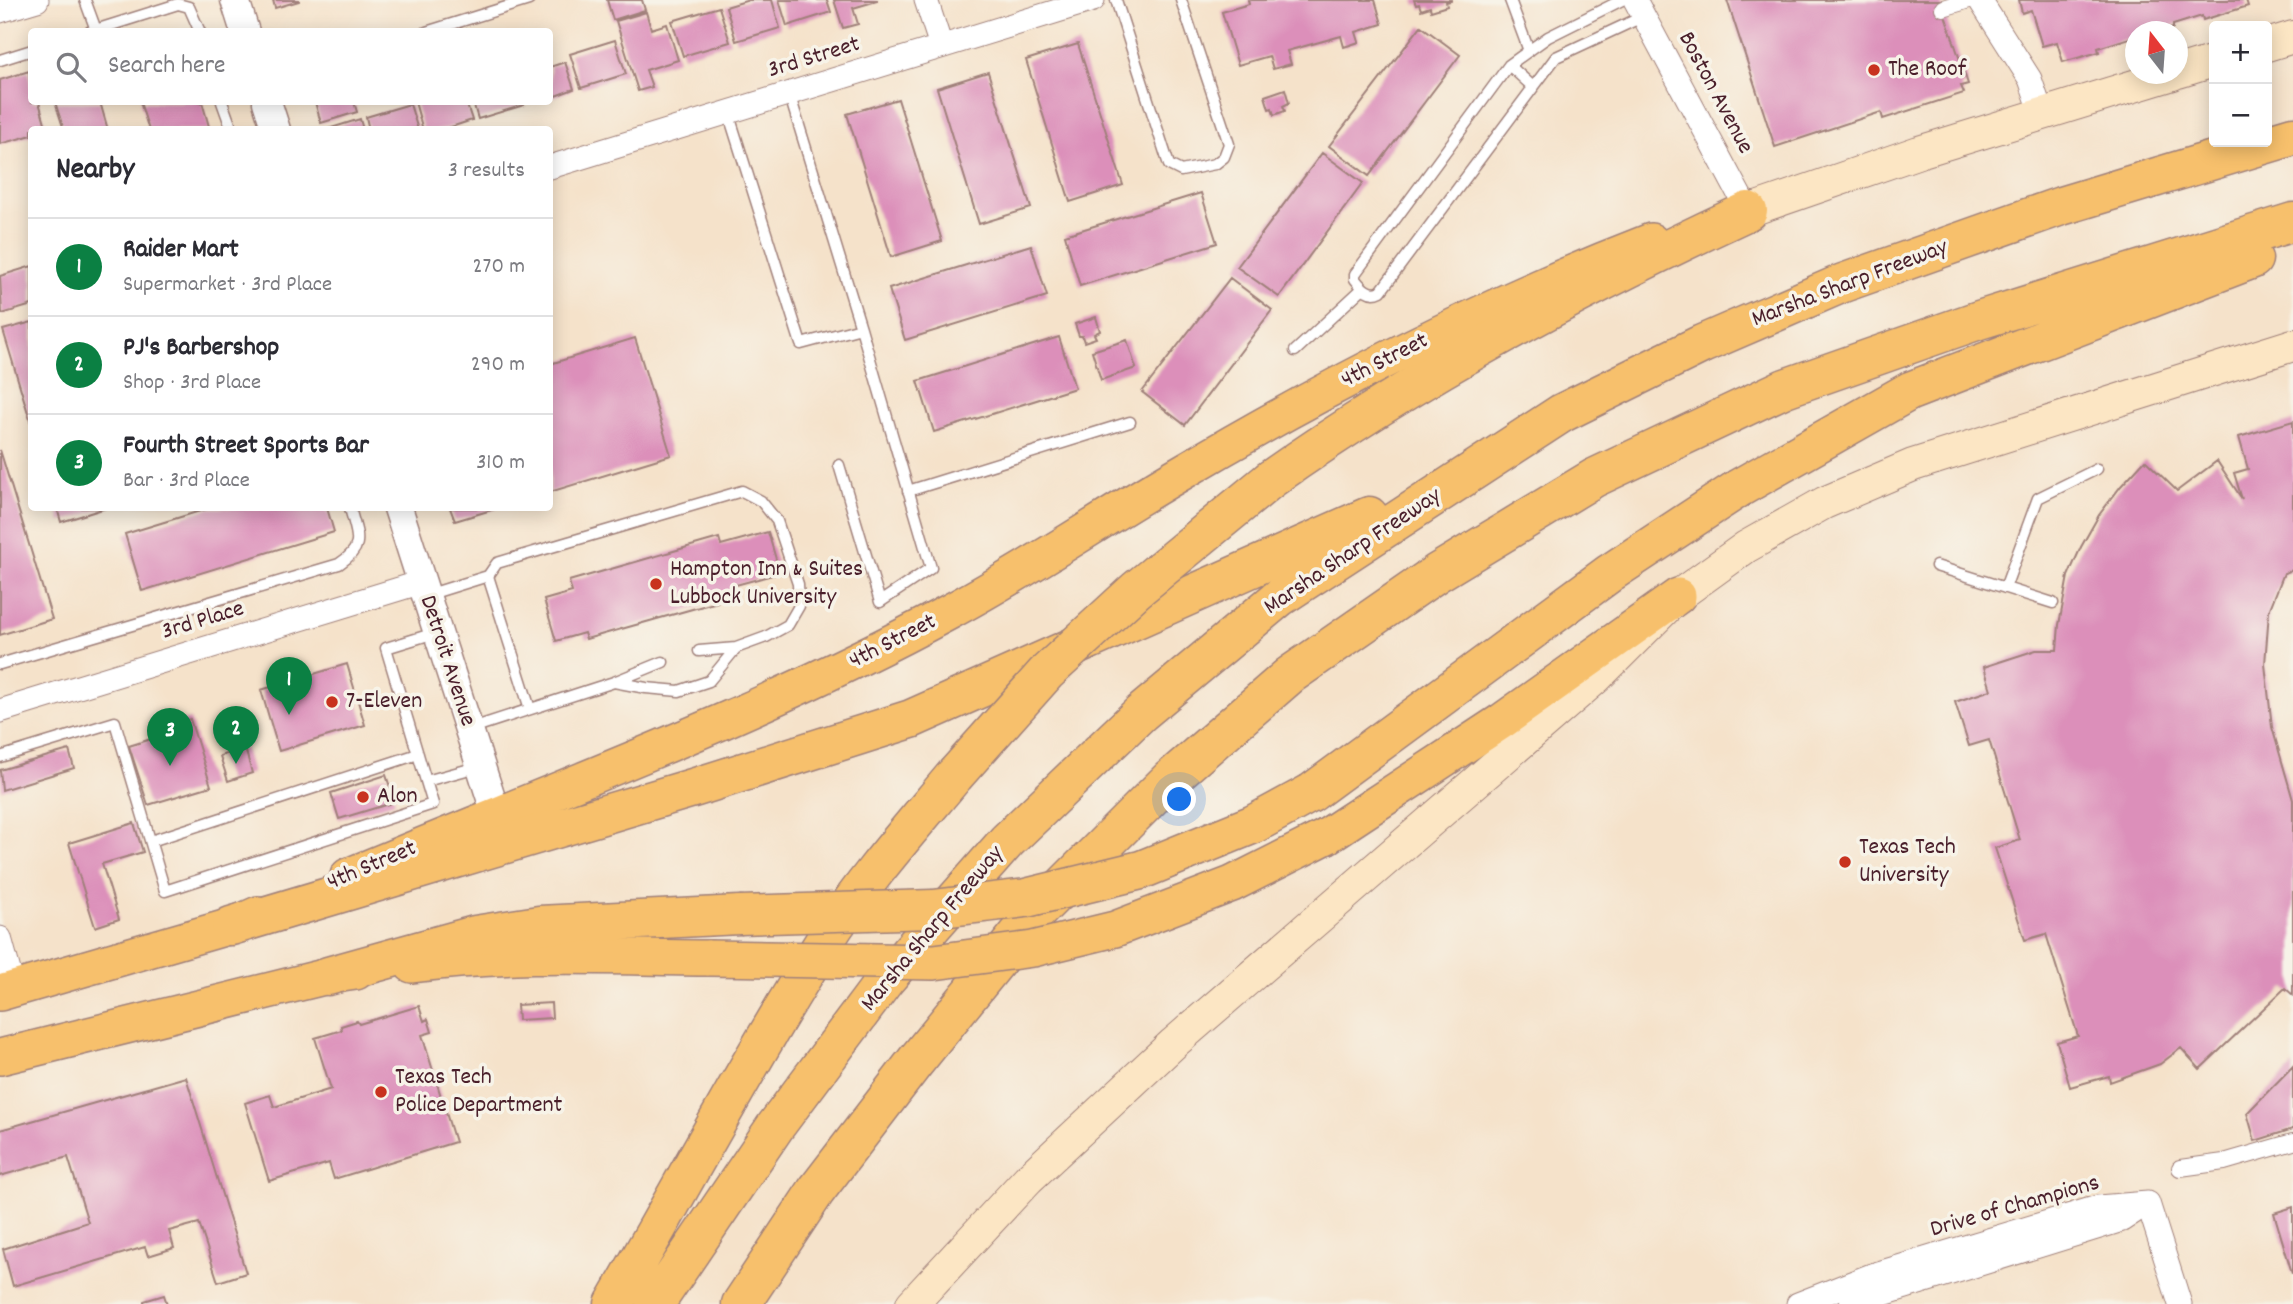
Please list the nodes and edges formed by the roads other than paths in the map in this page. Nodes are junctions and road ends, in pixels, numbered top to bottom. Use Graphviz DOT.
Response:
graph roads {
  1 [pos="37,0"];
  2 [pos="85,0"];
  3 [pos="235,0"];
  4 [pos="529,0"];
  5 [pos="926,0"];
  6 [pos="1093,0"];
  7 [pos="1116,0"];
  8 [pos="1181,0"];
  9 [pos="1510,0"];
  10 [pos="1622,0"];
  11 [pos="1975,1"];
  12 [pos="1639,8"];
  13 [pos="1943,8"];
  14 [pos="0,11"];
  15 [pos="91,28"];
  16 [pos="102,28"];
  17 [pos="198,28"];
  18 [pos="244,28"];
  19 [pos="439,28"];
  20 [pos="2293,37"];
  21 [pos="2272,43"];
  22 [pos="941,47"];
  23 [pos="28,51"];
  24 [pos="1529,51"];
  25 [pos="0,60"];
  26 [pos="2209,63"];
  27 [pos="1509,65"];
  28 [pos="2188,69"];
  29 [pos="2139,84"];
  30 [pos="1534,87"];
  31 [pos="789,93"];
  32 [pos="223,105"];
  33 [pos="268,105"];
  34 [pos="728,112"];
  35 [pos="2042,114"];
  36 [pos="231,126"];
  37 [pos="275,126"];
  38 [pos="2293,136"];
  39 [pos="553,166"];
  40 [pos="1748,211"];
  41 [pos="2293,222"];
  42 [pos="2293,243"];
  43 [pos="1363,288"];
  44 [pos="861,328"];
  45 [pos="2293,345"];
  46 [pos="1295,351"];
  47 [pos="1562,414"];
  48 [pos="1130,422"];
  49 [pos="839,465"];
  50 [pos="2097,469"];
  51 [pos="908,491"];
  52 [pos="351,511"];
  53 [pos="399,511"];
  54 [pos="1936,566"];
  55 [pos="488,576"];
  56 [pos="425,588"];
  57 [pos="2005,588"];
  58 [pos="1678,596"];
  59 [pos="2053,603"];
  60 [pos="438,632"];
  61 [pos="736,649"];
  62 [pos="699,651"];
  63 [pos="663,662"];
  64 [pos="0,664"];
  65 [pos="614,682"];
  66 [pos="530,709"];
  67 [pos="0,711"];
  68 [pos="469,729"];
  69 [pos="418,754"];
  70 [pos="0,757"];
  71 [pos="481,766"];
  72 [pos="426,781"];
  73 [pos="496,814"];
  74 [pos="151,841"];
  75 [pos="231,926"];
  76 [pos="0,938"];
  77 [pos="328,976"];
  78 [pos="7,991"];
  79 [pos="0,1057"];
  80 [pos="2293,1142"];
  81 [pos="2180,1168"];
  82 [pos="2148,1202"];
  83 [pos="614,1304"];
  84 [pos="654,1304"];
  85 [pos="741,1304"];
  86 [pos="912,1304"];
  87 [pos="1798,1304"];
  88 [pos="1851,1304"];
  89 [pos="2180,1304"];
  1 -- 14 [label="street"];
  2 -- 15 [label="lane"];
  3 -- 18 [label="street"];
  4 -- 19 [label="lane"];
  5 -- 22 [label="street"];
  6 -- 22 [label="street, 3rd Street"];
  7 -- 8 [label="lane"];
  9 -- 24 [label="lane"];
  10 -- 24 [label="lane"];
  11 -- 13 [label="street"];
  11 -- 35 [label="street"];
  12 -- 30 [label="lane"];
  12 -- 40 [label="street, Boston Avenue"];
  16 -- 17 [label="lane"];
  20 -- 21 [label="main road"];
  22 -- 31 [label="street, 3rd Street"];
  23 -- 25 [label="lane"];
  24 -- 27 [label="lane"];
  26 -- 28 [label="main road"];
  27 -- 30 [label="lane"];
  27 -- 43 [label="lane"];
  29 -- 35 [label="main road"];
  30 -- 43 [label="lane"];
  31 -- 34 [label="street, 3rd Street"];
  31 -- 44 [label="lane"];
  32 -- 36 [label="lane"];
  33 -- 37 [label="street"];
  34 -- 39 [label="street, 3rd Street"];
  34 -- 44 [label="lane"];
  35 -- 40 [label="main road"];
  38 -- 47 [label="highway, Marsha Sharp Freeway"];
  40 -- 73 [label="main road, 4th Street"];
  40 -- 83 [label="highway, bridge"];
  41 -- 85 [label="highway"];
  42 -- 77 [label="highway, bridge"];
  43 -- 46 [label="lane"];
  44 -- 51 [label="lane"];
  45 -- 58 [label="main road"];
  47 -- 75 [label="highway"];
  47 -- 84 [label="highway, Marsha Sharp Freeway"];
  48 -- 51 [label="lane"];
  49 -- 51 [label="lane"];
  50 -- 57 [label="lane"];
  52 -- 64 [label="lane"];
  53 -- 56 [label="street, Detroit Avenue"];
  54 -- 57 [label="lane"];
  55 -- 56 [label="lane"];
  55 -- 61 [label="lane"];
  55 -- 66 [label="lane"];
  56 -- 60 [label="street, Detroit Avenue"];
  56 -- 67 [label="street, 3rd Place"];
  57 -- 59 [label="lane"];
  58 -- 77 [label="main road, bridge"];
  58 -- 86 [label="main road"];
  60 -- 68 [label="street, Detroit Avenue"];
  60 -- 69 [label="lane"];
  61 -- 62 [label="lane"];
  61 -- 65 [label="lane"];
  63 -- 65 [label="lane"];
  65 -- 66 [label="lane"];
  66 -- 68 [label="lane"];
  68 -- 71 [label="street, Detroit Avenue"];
  69 -- 72 [label="lane"];
  69 -- 74 [label="lane"];
  70 -- 74 [label="lane"];
  71 -- 72 [label="lane"];
  71 -- 73 [label="street, Detroit Avenue"];
  72 -- 74 [label="lane"];
  73 -- 75 [label="main road, 4th Street"];
  75 -- 78 [label="main road, 4th Street"];
  76 -- 78 [label="street"];
  77 -- 79 [label="main road"];
  80 -- 81 [label="street"];
  82 -- 87 [label="street, Drive of Champions"];
  82 -- 88 [label="street, Drive of Champions"];
  82 -- 89 [label="street"];
}
